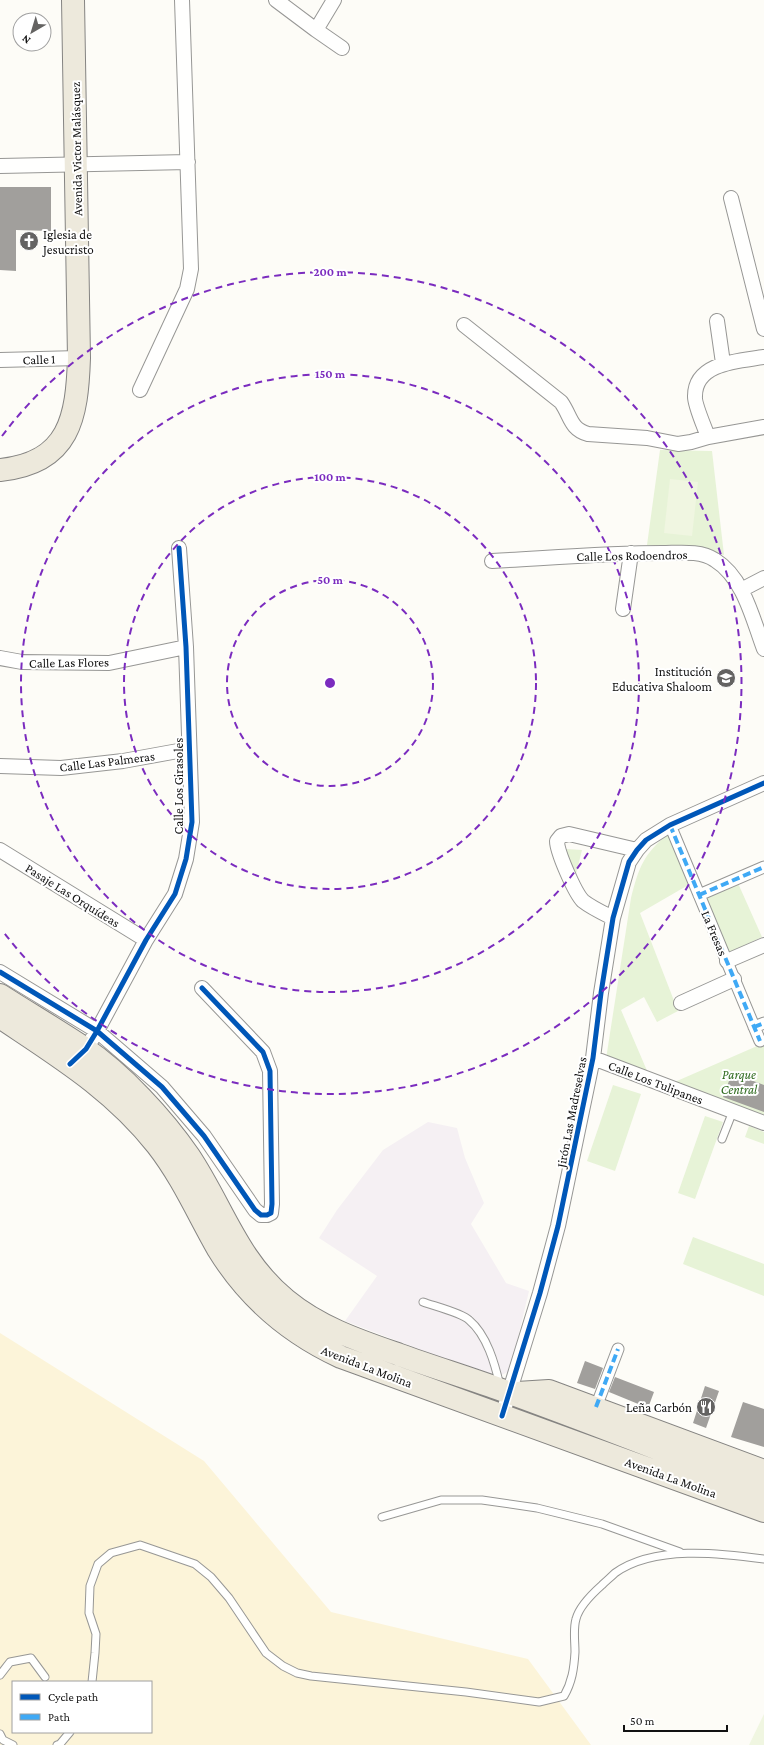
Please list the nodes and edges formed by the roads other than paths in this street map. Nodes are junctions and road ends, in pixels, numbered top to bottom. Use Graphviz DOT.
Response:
graph roads {
  1 [pos="73,0"];
  2 [pos="182,0"];
  3 [pos="276,0"];
  4 [pos="334,0"];
  5 [pos="316,30"];
  6 [pos="342,48"];
  7 [pos="188,162"];
  8 [pos="76,163"];
  9 [pos="0,166"];
  10 [pos="731,198"];
  11 [pos="762,315"];
  12 [pos="717,321"];
  13 [pos="464,324"];
  14 [pos="764,329"];
  15 [pos="79,358"];
  16 [pos="764,358"];
  17 [pos="0,360"];
  18 [pos="723,363"];
  19 [pos="140,390"];
  20 [pos="764,427"];
  21 [pos="708,437"];
  22 [pos="0,470"];
  23 [pos="179,548"];
  24 [pos="631,553"];
  25 [pos="492,561"];
  26 [pos="764,578"];
  27 [pos="741,590"];
  28 [pos="623,609"];
  29 [pos="186,647"];
  30 [pos="764,649"];
  31 [pos="0,658"];
  32 [pos="189,749"];
  33 [pos="0,766"];
  34 [pos="764,783"];
  35 [pos="670,825"];
  36 [pos="0,850"];
  37 [pos="637,850"];
  38 [pos="764,866"];
  39 [pos="699,895"];
  40 [pos="613,918"];
  41 [pos="146,940"];
  42 [pos="764,945"];
  43 [pos="727,961"];
  44 [pos="0,972"];
  45 [pos="734,979"];
  46 [pos="202,988"];
  47 [pos="0,995"];
  48 [pos="681,1003"];
  49 [pos="0,1017"];
  50 [pos="759,1025"];
  51 [pos="97,1031"];
  52 [pos="760,1041"];
  53 [pos="86,1050"];
  54 [pos="593,1058"];
  55 [pos="70,1064"];
  56 [pos="732,1111"];
  57 [pos="764,1123"];
  58 [pos="722,1138"];
  59 [pos="423,1302"];
  60 [pos="618,1349"];
  61 [pos="505,1392"];
  62 [pos="596,1407"];
  63 [pos="502,1416"];
  64 [pos="764,1471"];
  65 [pos="764,1490"];
  66 [pos="764,1511"];
  67 [pos="382,1517"];
  68 [pos="682,1553"];
  69 [pos="764,1559"];
  70 [pos="0,1675"];
  71 [pos="46,1677"];
  72 [pos="92,1681"];
  73 [pos="69,1733"];
  74 [pos="0,1734"];
  75 [pos="13,1745"];
  76 [pos="57,1745"];
  1 -- 8 [label="main road, Avenida Victor Malásquez"];
  2 -- 7 [label="street"];
  3 -- 5 [label="street"];
  4 -- 5 [label="street"];
  5 -- 6 [label="street"];
  7 -- 8 [label="street"];
  7 -- 19 [label="street"];
  8 -- 9 [label="street"];
  8 -- 15 [label="main road, Avenida Victor Malásquez"];
  10 -- 11 [label="street"];
  11 -- 14 [label="street"];
  12 -- 18 [label="street"];
  13 -- 21 [label="street"];
  15 -- 17 [label="street, Calle 1"];
  15 -- 22 [label="main road, Avenida Victor Malásquez"];
  16 -- 18 [label="street"];
  18 -- 21 [label="street"];
  20 -- 21 [label="street"];
  23 -- 29 [label="street, Calle Los Girasoles"];
  24 -- 25 [label="street, Calle Los Rodoendros"];
  24 -- 27 [label="street, Calle Los Rodoendros"];
  24 -- 28 [label="street"];
  26 -- 27 [label="street"];
  27 -- 30 [label="street, Calle Los Rodoendros"];
  29 -- 31 [label="street, Calle Las Flores"];
  29 -- 32 [label="street, Calle Los Girasoles"];
  32 -- 33 [label="street, Calle Las Palmeras"];
  32 -- 41 [label="street, Calle Los Girasoles"];
  34 -- 35 [label="street, Jirón Las Madreselvas"];
  35 -- 37 [label="street, Jirón Las Madreselvas"];
  35 -- 39 [label="street, La Fresas"];
  36 -- 41 [label="street, Pasaje Las Orquídeas"];
  37 -- 40 [label="street, Jirón Las Madreselvas"];
  37 -- 40 [label="street"];
  38 -- 39 [label="street"];
  39 -- 43 [label="street, La Fresas"];
  40 -- 54 [label="street, Jirón Las Madreselvas"];
  41 -- 51 [label="street, Calle Los Girasoles"];
  42 -- 43 [label="street"];
  43 -- 45 [label="street, La Fresas"];
  44 -- 51 [label="street"];
  45 -- 48 [label="street"];
  45 -- 50 [label="street, La Fresas"];
  46 -- 51 [label="street"];
  47 -- 53 [label="main road, Avenida La Molina"];
  49 -- 55 [label="main road, Avenida La Molina"];
  50 -- 52 [label="street, La Fresas"];
  51 -- 53 [label="street, Calle Los Girasoles"];
  53 -- 55 [label="street, Calle Los Girasoles"];
  53 -- 61 [label="main road, Avenida La Molina"];
  54 -- 56 [label="street, Calle Los Tulipanes"];
  54 -- 61 [label="street, Jirón Las Madreselvas"];
  55 -- 63 [label="main road, Avenida La Molina"];
  56 -- 57 [label="street, Calle Los Tulipanes"];
  56 -- 58 [label="lane"];
  59 -- 61 [label="lane"];
  60 -- 62 [label="street"];
  61 -- 62 [label="main road, Avenida La Molina"];
  61 -- 63 [label="street, Jirón Las Madreselvas"];
  61 -- 65 [label="main road, Avenida La Molina"];
  62 -- 64 [label="main road, Avenida La Molina"];
  63 -- 66 [label="main road, Avenida La Molina"];
  67 -- 68 [label="lane"];
  68 -- 69 [label="lane"];
  68 -- 72 [label="lane"];
  70 -- 71 [label="lane"];
  73 -- 76 [label="lane"];
  74 -- 75 [label="lane"];
}
